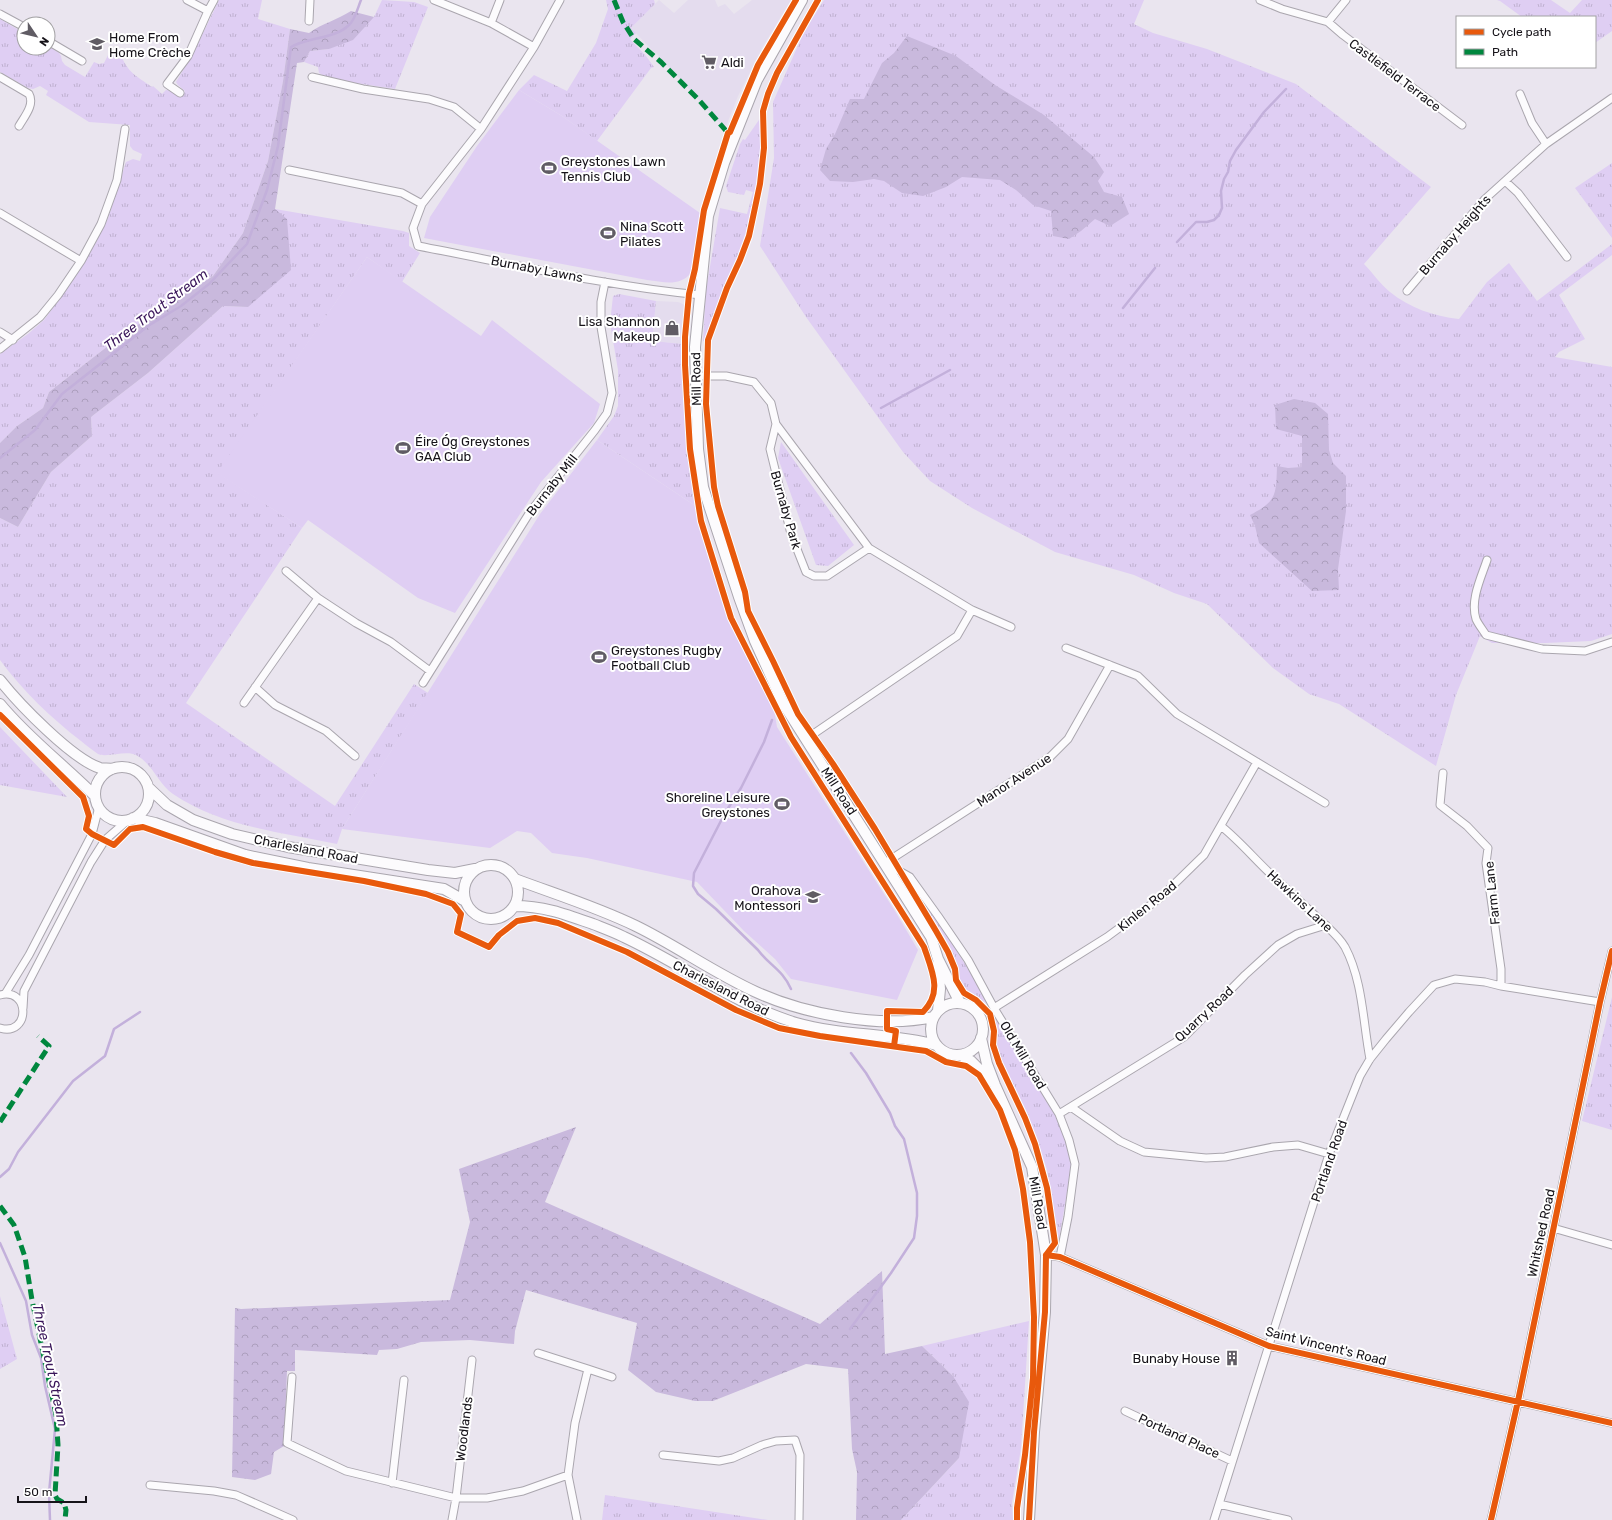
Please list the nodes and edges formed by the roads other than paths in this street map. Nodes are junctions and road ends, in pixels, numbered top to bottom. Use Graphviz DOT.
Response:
graph roads {
  1 [pos="187,0"];
  2 [pos="214,0"];
  3 [pos="310,0"];
  4 [pos="434,0"];
  5 [pos="500,0"];
  6 [pos="560,0"];
  7 [pos="802,0"];
  8 [pos="1260,0"];
  9 [pos="1346,0"];
  10 [pos="208,11"];
  11 [pos="0,14"];
  12 [pos="310,21"];
  13 [pos="1328,22"];
  14 [pos="16,23"];
  15 [pos="491,23"];
  16 [pos="56,46"];
  17 [pos="534,48"];
  18 [pos="82,61"];
  19 [pos="0,77"];
  20 [pos="312,77"];
  21 [pos="180,93"];
  22 [pos="1520,94"];
  23 [pos="1612,98"];
  24 [pos="19,126"];
  25 [pos="1462,126"];
  26 [pos="125,129"];
  27 [pos="481,129"];
  28 [pos="1546,144"];
  29 [pos="290,170"];
  30 [pos="1505,181"];
  31 [pos="422,204"];
  32 [pos="0,213"];
  33 [pos="1567,257"];
  34 [pos="81,261"];
  35 [pos="605,282"];
  36 [pos="1407,291"];
  37 [pos="701,295"];
  38 [pos="0,332"];
  39 [pos="12,340"];
  40 [pos="0,349"];
  41 [pos="696,376"];
  42 [pos="776,424"];
  43 [pos="869,548"];
  44 [pos="1487,560"];
  45 [pos="286,571"];
  46 [pos="318,598"];
  47 [pos="972,610"];
  48 [pos="1011,627"];
  49 [pos="1612,642"];
  50 [pos="1066,648"];
  51 [pos="1110,665"];
  52 [pos="430,671"];
  53 [pos="0,680"];
  54 [pos="423,684"];
  55 [pos="255,687"];
  56 [pos="244,703"];
  57 [pos="0,704"];
  58 [pos="806,739"];
  59 [pos="355,756"];
  60 [pos="1257,762"];
  61 [pos="112,768"];
  62 [pos="1443,772"];
  63 [pos="149,788"];
  64 [pos="95,796"];
  65 [pos="1325,803"];
  66 [pos="99,807"];
  67 [pos="130,819"];
  68 [pos="1221,826"];
  69 [pos="885,863"];
  70 [pos="475,869"];
  71 [pos="515,878"];
  72 [pos="465,901"];
  73 [pos="514,906"];
  74 [pos="1326,926"];
  75 [pos="1612,951"];
  76 [pos="938,959"];
  77 [pos="1501,986"];
  78 [pos="3,995"];
  79 [pos="1600,1002"];
  80 [pos="960,1003"];
  81 [pos="23,1008"];
  82 [pos="994,1008"];
  83 [pos="936,1014"];
  84 [pos="0,1028"];
  85 [pos="981,1038"];
  86 [pos="936,1045"];
  87 [pos="961,1055"];
  88 [pos="1370,1060"];
  89 [pos="995,1085"];
  90 [pos="1071,1107"];
  91 [pos="1060,1114"];
  92 [pos="1330,1154"];
  93 [pos="1553,1228"];
  94 [pos="1612,1245"];
  95 [pos="1046,1255"];
  96 [pos="1060,1257"];
  97 [pos="1269,1346"];
  98 [pos="538,1353"];
  99 [pos="472,1360"];
  100 [pos="588,1369"];
  101 [pos="292,1377"];
  102 [pos="612,1377"];
  103 [pos="404,1380"];
  104 [pos="1518,1401"];
  105 [pos="1125,1411"];
  106 [pos="1612,1423"];
  107 [pos="663,1456"];
  108 [pos="1232,1461"];
  109 [pos="568,1475"];
  110 [pos="392,1483"];
  111 [pos="150,1485"];
  112 [pos="456,1498"];
  113 [pos="1219,1504"];
  114 [pos="294,1520"];
  115 [pos="452,1520"];
  116 [pos="577,1520"];
  117 [pos="799,1520"];
  118 [pos="1029,1520"];
  119 [pos="1214,1520"];
  120 [pos="1288,1520"];
  121 [pos="1491,1520"];
  1 -- 10 [label="street"];
  2 -- 10 [label="street"];
  3 -- 12 [label="street"];
  4 -- 15 [label="street"];
  5 -- 15 [label="street"];
  6 -- 17 [label="street, Burnaby Lawns"];
  7 -- 37 [label="main road, Mill Road"];
  8 -- 13 [label="street"];
  9 -- 13 [label="street"];
  10 -- 21 [label="street"];
  11 -- 14 [label="street"];
  13 -- 25 [label="street, Castlefield Terrace"];
  15 -- 17 [label="street"];
  16 -- 18 [label="street"];
  17 -- 27 [label="street, Burnaby Lawns"];
  19 -- 24 [label="street"];
  20 -- 27 [label="street"];
  22 -- 28 [label="street"];
  23 -- 28 [label="street, Burnaby Heights"];
  26 -- 34 [label="street"];
  27 -- 31 [label="street, Burnaby Lawns"];
  28 -- 30 [label="street, Burnaby Heights"];
  29 -- 31 [label="street"];
  30 -- 33 [label="street"];
  30 -- 36 [label="street, Burnaby Heights"];
  31 -- 35 [label="street, Burnaby Lawns"];
  32 -- 34 [label="street"];
  34 -- 39 [label="street"];
  35 -- 37 [label="street, Burnaby Lawns"];
  35 -- 52 [label="street, Burnaby Mill"];
  37 -- 41 [label="main road, Mill Road"];
  38 -- 39 [label="street"];
  39 -- 40 [label="street"];
  41 -- 42 [label="street, Burnaby Park"];
  41 -- 58 [label="main road, Mill Road"];
  42 -- 43 [label="street, Burnaby Park"];
  42 -- 43 [label="street, Burnaby Park"];
  43 -- 47 [label="street, Burnaby Park"];
  44 -- 49 [label="street"];
  45 -- 46 [label="street"];
  46 -- 52 [label="street"];
  46 -- 55 [label="street"];
  47 -- 48 [label="street, Burnaby Park"];
  47 -- 58 [label="street"];
  50 -- 51 [label="street"];
  51 -- 60 [label="street"];
  51 -- 69 [label="street, Manor Avenue"];
  52 -- 54 [label="street, Burnaby Mill"];
  53 -- 61 [label="main road"];
  55 -- 56 [label="street"];
  55 -- 59 [label="street"];
  57 -- 64 [label="main road"];
  58 -- 69 [label="main road, Mill Road"];
  60 -- 65 [label="street"];
  60 -- 68 [label="street, Kinlen Road"];
  61 -- 63 [label="main road"];
  61 -- 64 [label="main road"];
  62 -- 77 [label="street, Farm Lane"];
  63 -- 67 [label="main road"];
  63 -- 70 [label="main road, Charlesland Road"];
  64 -- 66 [label="main road"];
  66 -- 67 [label="main road"];
  66 -- 78 [label="street"];
  67 -- 72 [label="main road, Charlesland Road"];
  67 -- 81 [label="street"];
  68 -- 74 [label="street, Hawkins Lane"];
  68 -- 82 [label="street, Kinlen Road"];
  69 -- 76 [label="main road, Mill Road"];
  69 -- 82 [label="street, Old Mill Road"];
  70 -- 71 [label="main road"];
  70 -- 72 [label="main road"];
  71 -- 73 [label="main road"];
  71 -- 83 [label="main road, Charlesland Road"];
  72 -- 73 [label="main road"];
  73 -- 86 [label="main road, Charlesland Road"];
  74 -- 88 [label="street, Hawkins Lane"];
  74 -- 90 [label="street, Quarry Road"];
  75 -- 79 [label="street, Whitshed Road"];
  76 -- 80 [label="main road, Mill Road"];
  76 -- 83 [label="main road, Mill Road"];
  77 -- 79 [label="street, Portland Road"];
  77 -- 88 [label="street, Portland Road"];
  78 -- 81 [label="street"];
  79 -- 93 [label="street, Whitshed Road"];
  80 -- 83 [label="main road"];
  80 -- 85 [label="main road"];
  81 -- 84 [label="street"];
  82 -- 91 [label="street, Old Mill Road"];
  83 -- 86 [label="main road"];
  85 -- 87 [label="main road"];
  85 -- 89 [label="main road, Mill Road"];
  86 -- 87 [label="main road"];
  87 -- 89 [label="main road, Mill Road"];
  88 -- 92 [label="street, Portland Road"];
  89 -- 95 [label="main road, Mill Road"];
  90 -- 91 [label="street, Quarry Road"];
  90 -- 92 [label="street"];
  91 -- 96 [label="street, Old Mill Road"];
  92 -- 97 [label="street, Portland Road"];
  93 -- 94 [label="street"];
  93 -- 104 [label="street, Whitshed Road"];
  95 -- 96 [label="street, Saint Vincent's Road"];
  95 -- 118 [label="main road, Mill Road"];
  96 -- 97 [label="street, Saint Vincent's Road"];
  97 -- 104 [label="street, Saint Vincent's Road"];
  97 -- 108 [label="street, Portland Road"];
  98 -- 100 [label="street"];
  99 -- 112 [label="street, Woodlands"];
  100 -- 102 [label="street"];
  100 -- 109 [label="street"];
  101 -- 110 [label="street"];
  103 -- 110 [label="street"];
  104 -- 106 [label="street, Saint Vincent's Road"];
  104 -- 121 [label="street, Whitshed Road"];
  105 -- 108 [label="street, Portland Place"];
  107 -- 117 [label="street"];
  108 -- 113 [label="street, Portland Road"];
  109 -- 112 [label="street"];
  109 -- 116 [label="street"];
  110 -- 112 [label="street"];
  111 -- 114 [label="street"];
  112 -- 115 [label="street, Woodlands"];
  113 -- 119 [label="street, Portland Road"];
  113 -- 120 [label="street"];
}
